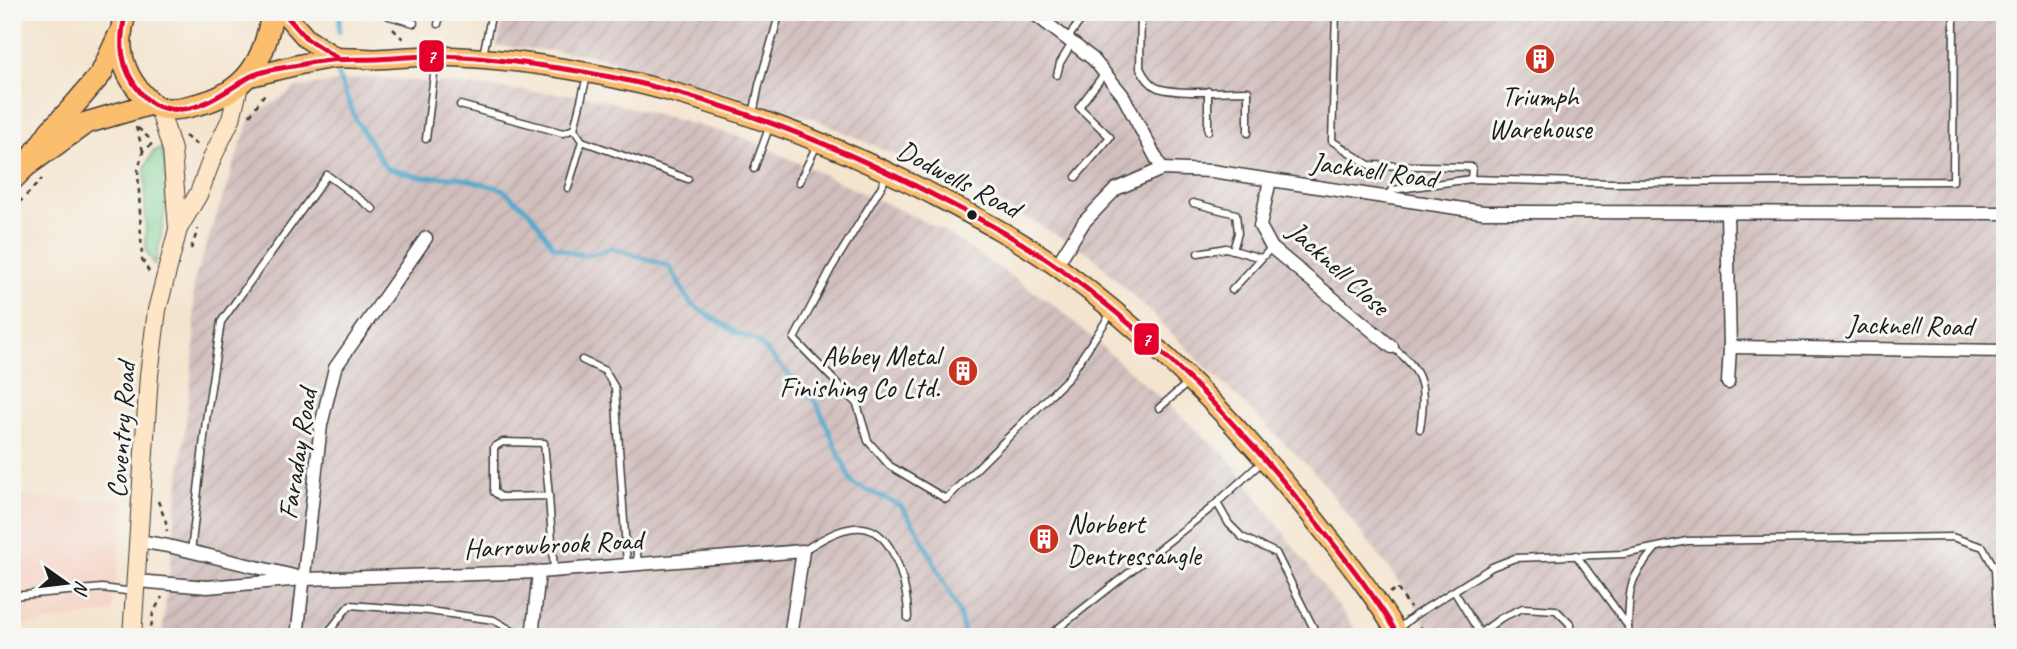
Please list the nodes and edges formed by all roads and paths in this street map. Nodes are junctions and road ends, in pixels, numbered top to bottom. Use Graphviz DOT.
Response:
graph roads {
  1 [pos="126,12"];
  2 [pos="272,12"];
  3 [pos="283,12"];
  4 [pos="386,12"];
  5 [pos="441,12"];
  6 [pos="492,12"];
  7 [pos="780,12"];
  8 [pos="1032,12"];
  9 [pos="1141,12"];
  10 [pos="1335,12"];
  11 [pos="1954,12"];
  12 [pos="1086,13"];
  13 [pos="414,23"];
  14 [pos="438,24"];
  15 [pos="120,33"];
  16 [pos="1070,41"];
  17 [pos="436,56"];
  18 [pos="337,58"];
  19 [pos="482,60"];
  20 [pos="1105,73"];
  21 [pos="588,74"];
  22 [pos="1057,75"];
  23 [pos="244,81"];
  24 [pos="273,86"];
  25 [pos="1208,91"];
  26 [pos="460,105"];
  27 [pos="155,106"];
  28 [pos="249,116"];
  29 [pos="762,120"];
  30 [pos="127,123"];
  31 [pos="136,127"];
  32 [pos="574,129"];
  33 [pos="1208,131"];
  34 [pos="1248,134"];
  35 [pos="160,139"];
  36 [pos="426,139"];
  37 [pos="582,141"];
  38 [pos="818,142"];
  39 [pos="143,151"];
  40 [pos="213,156"];
  41 [pos="754,169"];
  42 [pos="1162,169"];
  43 [pos="887,171"];
  44 [pos="19,173"];
  45 [pos="47,174"];
  46 [pos="1076,177"];
  47 [pos="688,178"];
  48 [pos="1471,179"];
  49 [pos="1270,180"];
  50 [pos="799,182"];
  51 [pos="568,188"];
  52 [pos="1385,197"];
  53 [pos="1193,203"];
  54 [pos="373,209"];
  55 [pos="12,210"];
  56 [pos="1727,213"];
  57 [pos="2005,213"];
  58 [pos="200,225"];
  59 [pos="178,229"];
  60 [pos="426,238"];
  61 [pos="1272,247"];
  62 [pos="1233,250"];
  63 [pos="1198,253"];
  64 [pos="188,258"];
  65 [pos="1261,258"];
  66 [pos="1056,267"];
  67 [pos="148,269"];
  68 [pos="1232,290"];
  69 [pos="1113,310"];
  70 [pos="1392,346"];
  71 [pos="1730,347"];
  72 [pos="2005,351"];
  73 [pos="582,360"];
  74 [pos="1191,380"];
  75 [pos="1728,383"];
  76 [pos="1159,408"];
  77 [pos="1420,429"];
  78 [pos="1264,459"];
  79 [pos="549,496"];
  80 [pos="158,500"];
  81 [pos="1217,503"];
  82 [pos="139,541"];
  83 [pos="636,544"];
  84 [pos="168,545"];
  85 [pos="1656,547"];
  86 [pos="803,551"];
  87 [pos="191,552"];
  88 [pos="1576,555"];
  89 [pos="633,565"];
  90 [pos="554,571"];
  91 [pos="538,572"];
  92 [pos="304,579"];
  93 [pos="164,583"];
  94 [pos="136,587"];
  95 [pos="1454,591"];
  96 [pos="12,596"];
  97 [pos="908,618"];
  98 [pos="1628,626"];
  99 [pos="1397,634"];
  100 [pos="1477,635"];
  101 [pos="297,636"];
  102 [pos="532,636"];
  103 [pos="132,637"];
  104 [pos="150,637"];
  105 [pos="321,637"];
  106 [pos="790,637"];
  107 [pos="1047,637"];
  108 [pos="1318,637"];
  109 [pos="1570,637"];
  110 [pos="1629,637"];
  111 [pos="1998,637"];
  1 -- 15 [label="highway"];
  2 -- 23 [label="highway"];
  3 -- 18 [label="main road"];
  4 -- 13 [label="lane"];
  5 -- 14 [label="lane"];
  6 -- 19 [label="lane"];
  7 -- 29 [label="lane"];
  8 -- 16 [label="street"];
  9 -- 25 [label="lane"];
  10 -- 48 [label="lane"];
  11 -- 48 [label="lane"];
  12 -- 16 [label="lane"];
  15 -- 27 [label="highway"];
  15 -- 44 [label="highway"];
  16 -- 20 [label="street"];
  16 -- 22 [label="lane"];
  17 -- 18 [label="main road, Dodwells Road"];
  17 -- 19 [label="main road, Dodwells Road"];
  17 -- 36 [label="lane"];
  18 -- 23 [label="main road, Dodwells Road"];
  19 -- 21 [label="main road, Dodwells Road"];
  20 -- 42 [label="street"];
  20 -- 46 [label="lane"];
  21 -- 29 [label="main road, Dodwells Road"];
  21 -- 32 [label="lane"];
  23 -- 27 [label="highway"];
  23 -- 40 [label="main road, Coventry Road"];
  24 -- 28 [label="path"];
  25 -- 33 [label="lane"];
  25 -- 34 [label="lane"];
  26 -- 32 [label="lane"];
  27 -- 35 [label="main road, Coventry Road"];
  27 -- 44 [label="highway"];
  29 -- 38 [label="main road, Dodwells Road"];
  29 -- 41 [label="lane"];
  30 -- 31 [label="path"];
  31 -- 35 [label="path"];
  31 -- 39 [label="path"];
  32 -- 37 [label="lane"];
  35 -- 39 [label="path"];
  35 -- 40 [label="path"];
  35 -- 59 [label="main road, Coventry Road"];
  37 -- 47 [label="lane"];
  37 -- 51 [label="lane"];
  38 -- 43 [label="main road, Dodwells Road"];
  38 -- 50 [label="lane"];
  39 -- 67 [label="path"];
  40 -- 59 [label="main road, Coventry Road"];
  42 -- 49 [label="street, Jacknell Road"];
  42 -- 66 [label="street, Jacknell Road"];
  43 -- 66 [label="main road, Dodwells Road"];
  43 -- 69 [label="lane"];
  45 -- 55 [label="path"];
  48 -- 52 [label="lane"];
  49 -- 52 [label="street, Jacknell Road"];
  49 -- 61 [label="street, Jacknell Close"];
  52 -- 56 [label="street, Jacknell Road"];
  53 -- 62 [label="lane"];
  54 -- 87 [label="lane"];
  56 -- 57 [label="street, Jacknell Road"];
  56 -- 71 [label="street"];
  58 -- 64 [label="path"];
  59 -- 82 [label="main road, Coventry Road"];
  60 -- 92 [label="street, Faraday Road"];
  61 -- 65 [label="lane"];
  61 -- 70 [label="street, Jacknell Close"];
  62 -- 63 [label="lane"];
  62 -- 65 [label="lane"];
  65 -- 68 [label="lane"];
  66 -- 69 [label="main road, Dodwells Road"];
  69 -- 74 [label="main road, Dodwells Road"];
  70 -- 77 [label="lane"];
  71 -- 72 [label="street, Jacknell Road"];
  71 -- 75 [label="street"];
  73 -- 89 [label="lane"];
  74 -- 76 [label="lane"];
  74 -- 78 [label="main road, Dodwells Road"];
  78 -- 81 [label="lane"];
  78 -- 99 [label="main road, Dodwells Road"];
  79 -- 79 [label="lane"];
  79 -- 90 [label="lane"];
  80 -- 84 [label="path"];
  81 -- 107 [label="lane"];
  81 -- 108 [label="lane"];
  82 -- 84 [label="street, Harrowbrook Road"];
  82 -- 94 [label="main road, Coventry Road"];
  83 -- 89 [label="lane"];
  84 -- 87 [label="street, Harrowbrook Road"];
  85 -- 88 [label="lane"];
  85 -- 98 [label="lane"];
  85 -- 111 [label="lane"];
  86 -- 89 [label="street, Harrowbrook Road"];
  86 -- 97 [label="lane"];
  86 -- 106 [label="street"];
  87 -- 92 [label="street, Harrowbrook Road"];
  88 -- 95 [label="lane"];
  88 -- 98 [label="lane"];
  89 -- 90 [label="street, Harrowbrook Road"];
  90 -- 91 [label="street, Harrowbrook Road"];
  91 -- 92 [label="street, Harrowbrook Road"];
  91 -- 102 [label="street"];
  92 -- 93 [label="street, Harrowbrook Road"];
  92 -- 101 [label="street, Faraday Road"];
  93 -- 94 [label="street, Harrowbrook Road"];
  93 -- 104 [label="path"];
  94 -- 96 [label="lane"];
  94 -- 103 [label="main road, Coventry Road"];
  95 -- 99 [label="lane"];
  95 -- 100 [label="lane"];
  98 -- 110 [label="lane"];
  100 -- 109 [label="lane"];
  101 -- 105 [label="lane"];
  102 -- 105 [label="lane"];
}
